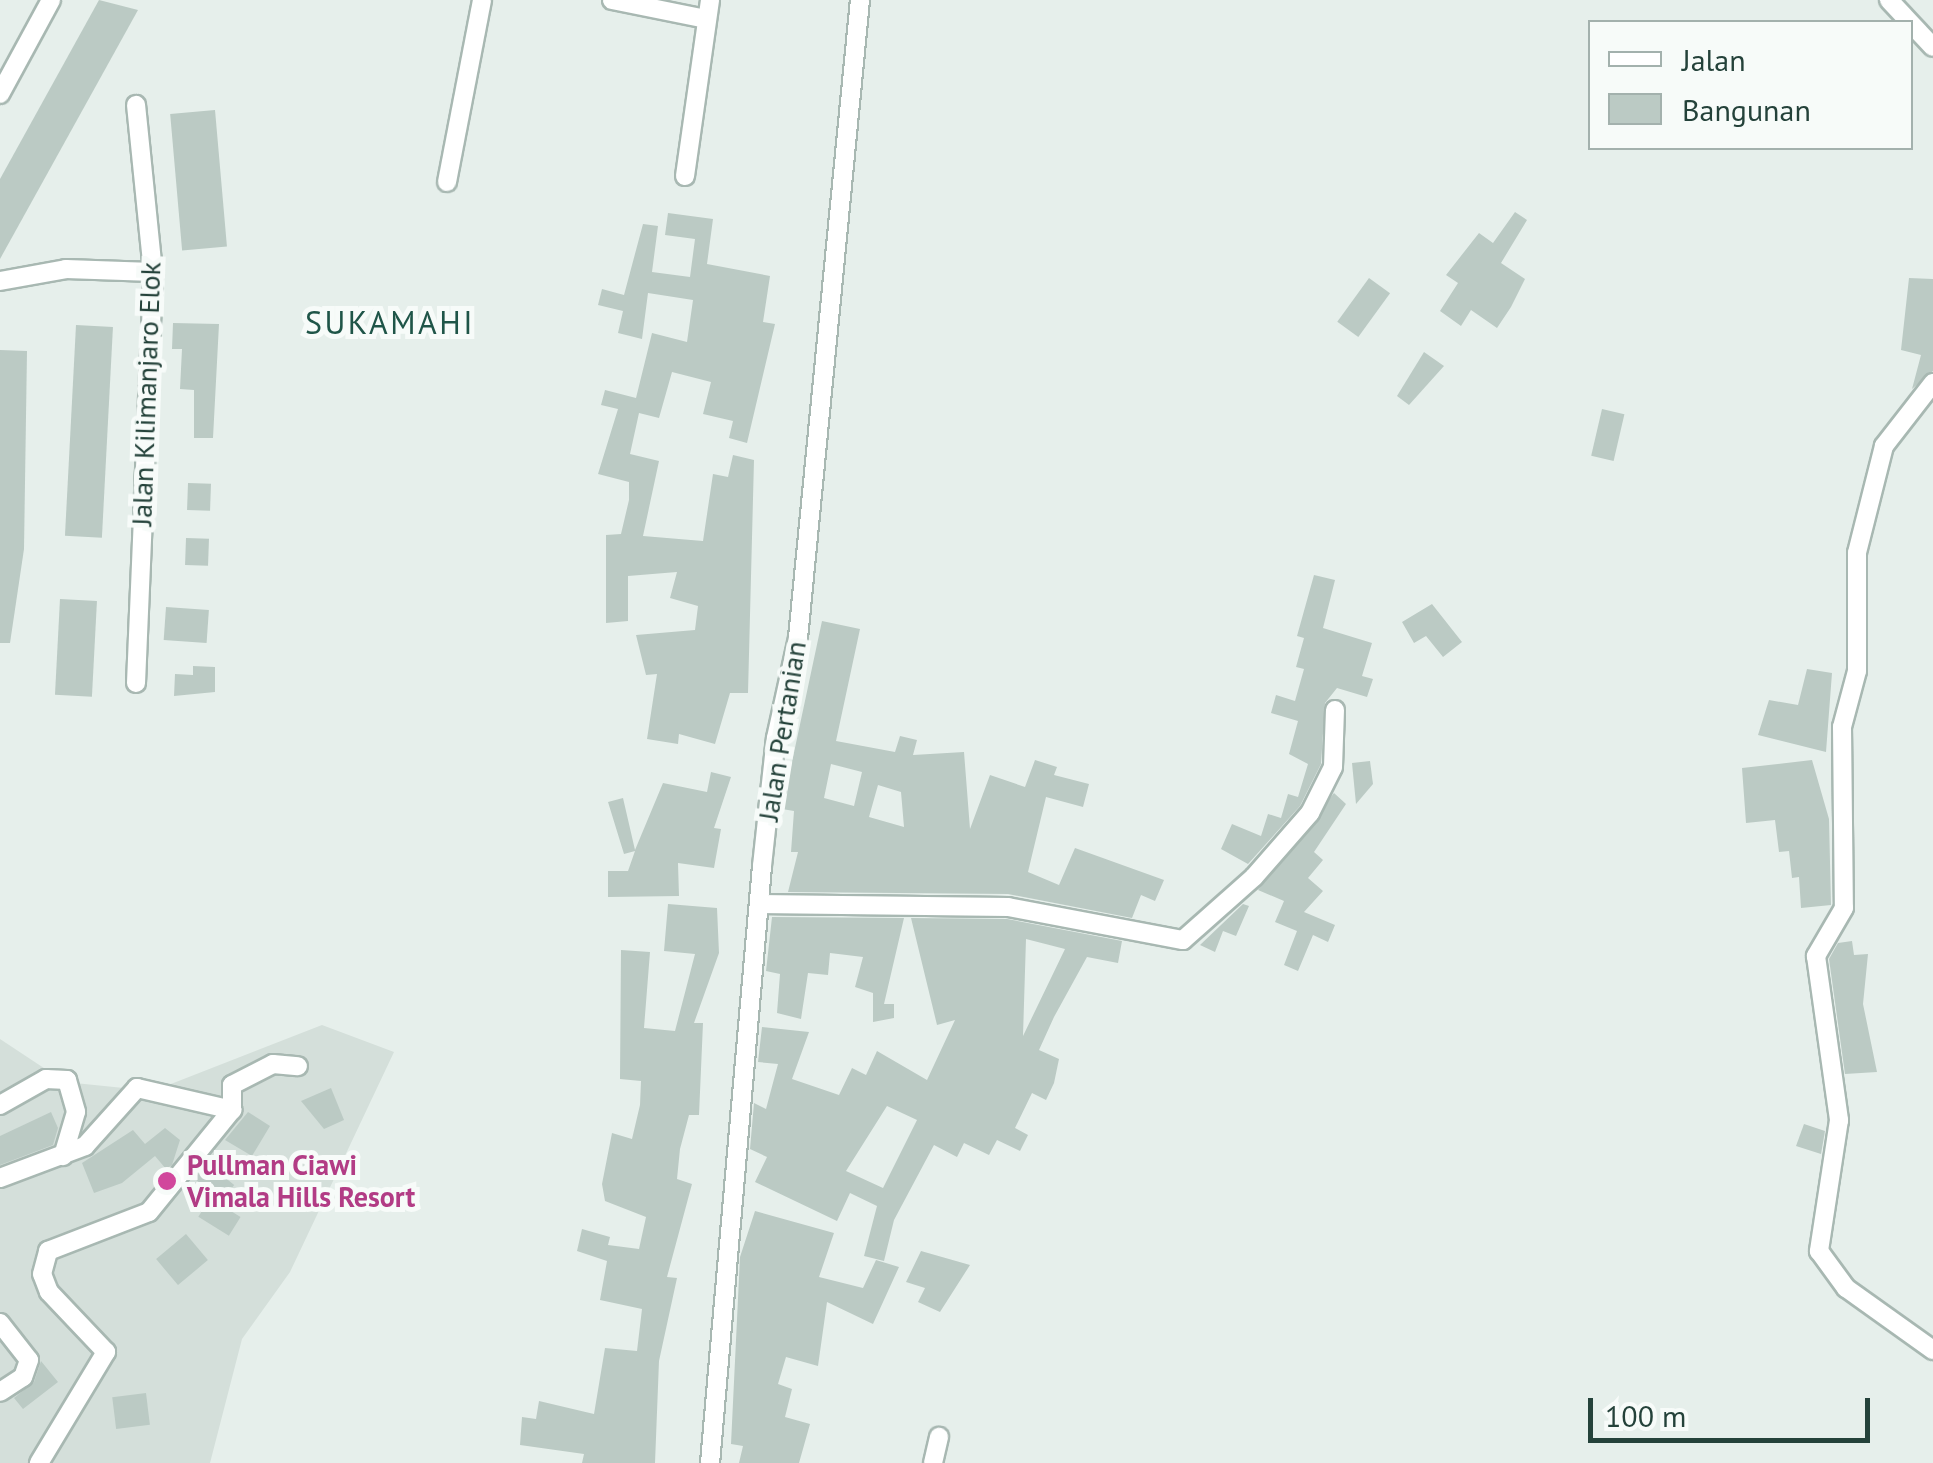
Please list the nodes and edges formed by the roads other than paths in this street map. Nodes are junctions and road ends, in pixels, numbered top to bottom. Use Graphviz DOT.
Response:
graph roads {
  1 [pos="51,0"];
  2 [pos="482,0"];
  3 [pos="612,0"];
  4 [pos="710,0"];
  5 [pos="860,0"];
  6 [pos="1889,0"];
  7 [pos="706,19"];
  8 [pos="1908,20"];
  9 [pos="1913,26"];
  10 [pos="1933,47"];
  11 [pos="0,94"];
  12 [pos="136,105"];
  13 [pos="684,176"];
  14 [pos="446,182"];
  15 [pos="153,272"];
  16 [pos="0,281"];
  17 [pos="1933,383"];
  18 [pos="136,683"];
  19 [pos="1335,710"];
  20 [pos="758,904"];
  21 [pos="298,1066"];
  22 [pos="0,1105"];
  23 [pos="232,1110"];
  24 [pos="63,1156"];
  25 [pos="0,1178"];
  26 [pos="0,1323"];
  27 [pos="1933,1350"];
  28 [pos="0,1392"];
  29 [pos="940,1438"];
  30 [pos="39,1463"];
  31 [pos="710,1463"];
  32 [pos="934,1463"];
  1 -- 11 [label="street"];
  2 -- 14 [label="street"];
  3 -- 7 [label="street"];
  4 -- 7 [label="street"];
  5 -- 20 [label="street, Jalan Pertanian"];
  6 -- 8 [label="street"];
  7 -- 13 [label="street"];
  9 -- 10 [label="street"];
  12 -- 15 [label="street, Jalan Kilimanjaro Elok"];
  15 -- 16 [label="street"];
  15 -- 18 [label="street, Jalan Kilimanjaro Elok"];
  17 -- 27 [label="street"];
  19 -- 20 [label="street"];
  20 -- 31 [label="street, Jalan Pertanian"];
  21 -- 23 [label="street"];
  22 -- 24 [label="street"];
  23 -- 24 [label="street"];
  23 -- 30 [label="street"];
  24 -- 25 [label="street"];
  26 -- 28 [label="street"];
  29 -- 32 [label="street"];
}
